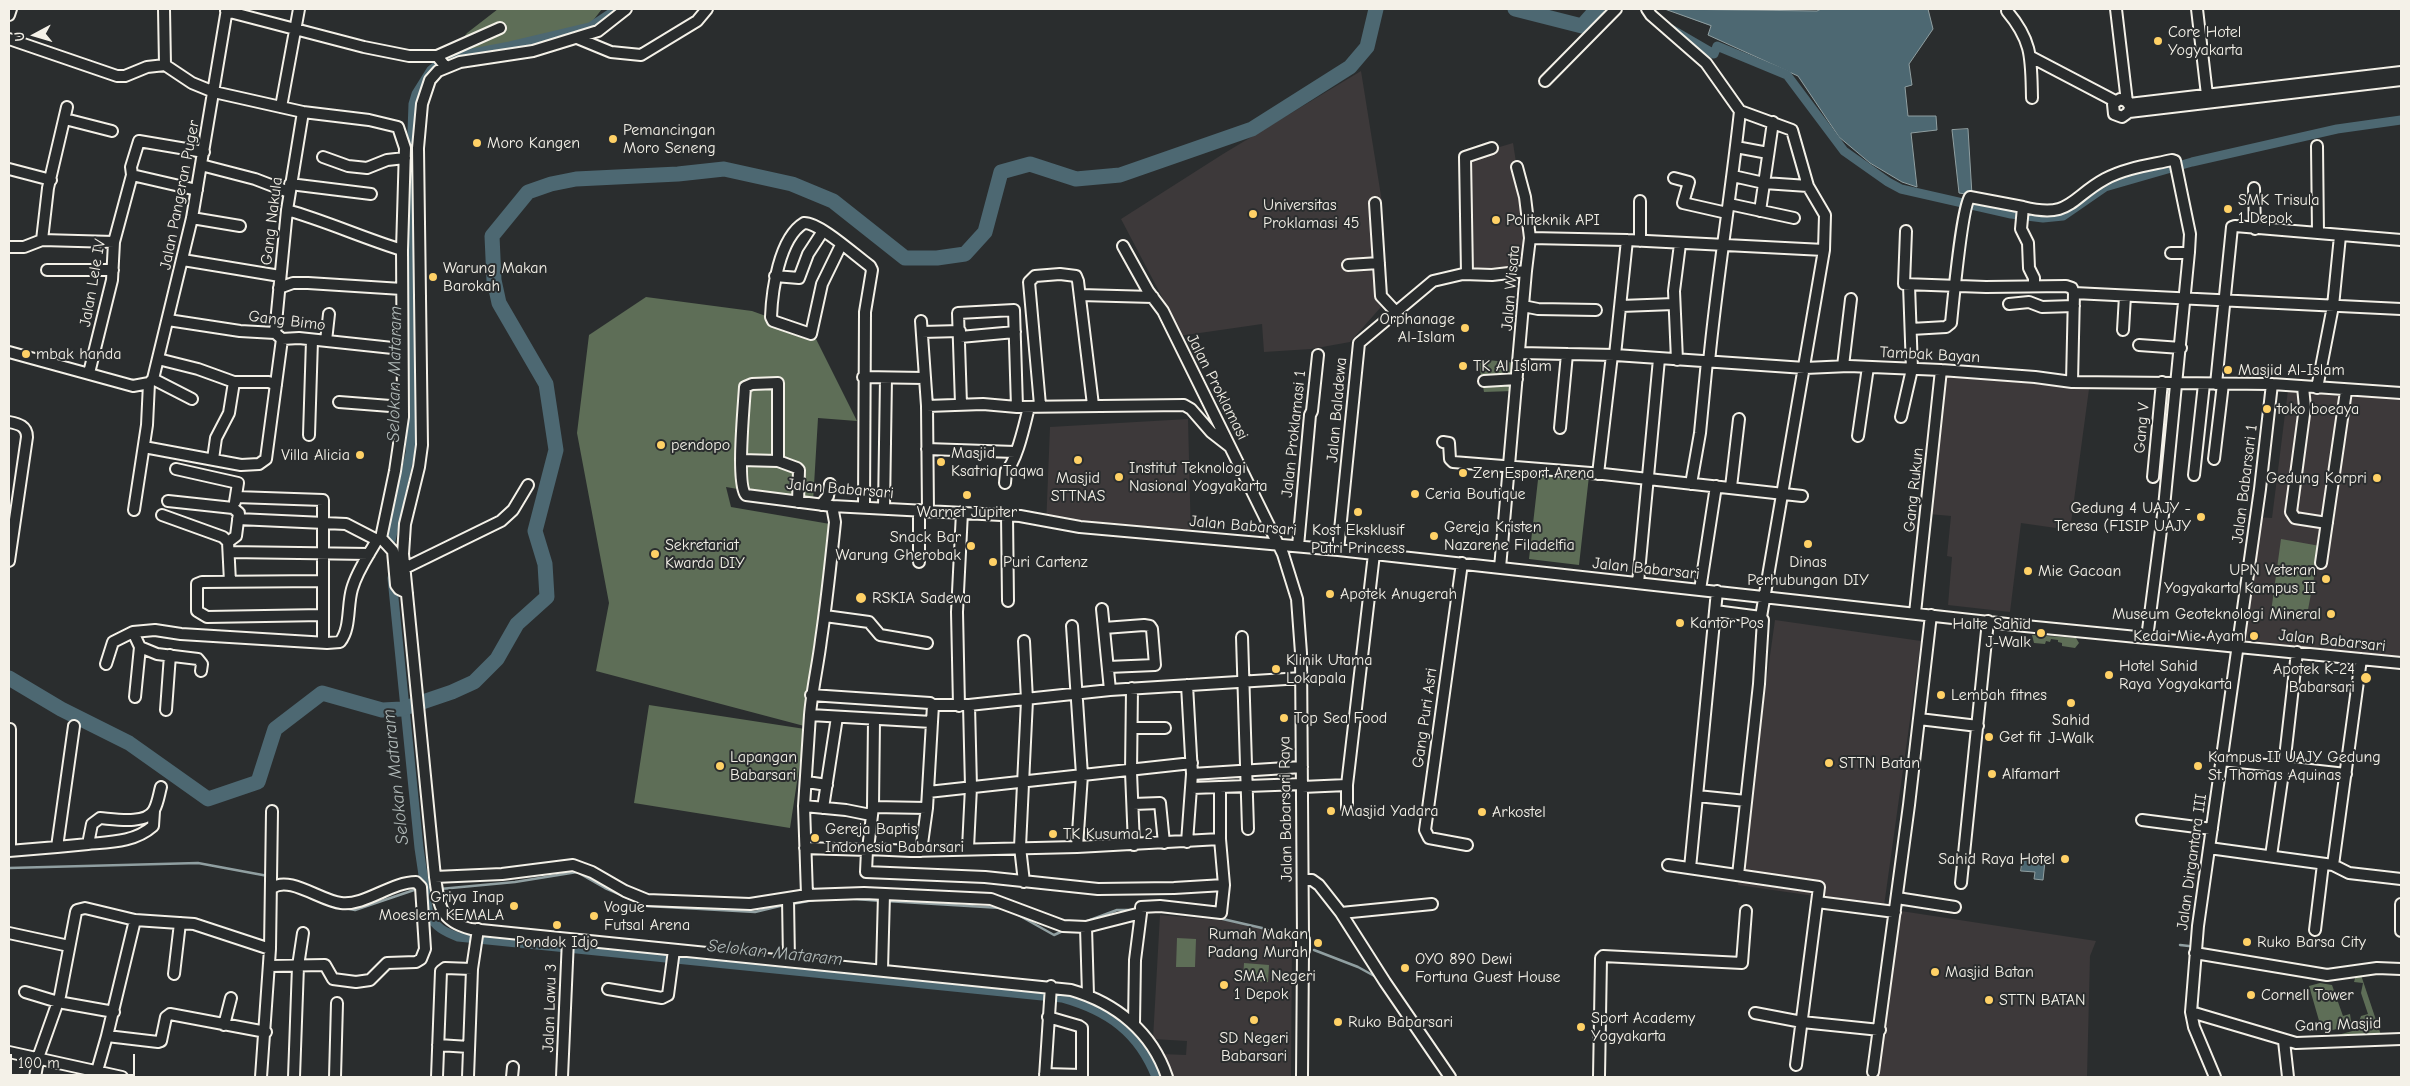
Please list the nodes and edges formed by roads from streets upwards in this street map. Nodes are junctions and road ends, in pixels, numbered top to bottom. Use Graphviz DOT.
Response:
graph roads {
  1 [pos="11,9"];
  2 [pos="164,9"];
  3 [pos="299,9"];
  4 [pos="626,9"];
  5 [pos="707,9"];
  6 [pos="1616,9"];
  7 [pos="1647,9"];
  8 [pos="2116,9"];
  9 [pos="2196,9"];
  10 [pos="226,10"];
  11 [pos="2008,11"];
  12 [pos="9,15"];
  13 [pos="500,28"];
  14 [pos="294,29"];
  15 [pos="577,38"];
  16 [pos="9,39"];
  17 [pos="2031,60"];
  18 [pos="441,61"];
  19 [pos="165,65"];
  20 [pos="2401,75"];
  21 [pos="1545,81"];
  22 [pos="214,92"];
  23 [pos="2214,97"];
  24 [pos="2032,98"];
  25 [pos="2114,103"];
  26 [pos="2128,104"];
  27 [pos="67,107"];
  28 [pos="281,107"];
  29 [pos="1740,111"];
  30 [pos="303,112"];
  31 [pos="65,119"];
  32 [pos="1773,122"];
  33 [pos="112,131"];
  34 [pos="2317,146"];
  35 [pos="1736,147"];
  36 [pos="1492,148"];
  37 [pos="410,150"];
  38 [pos="204,152"];
  39 [pos="1768,153"];
  40 [pos="323,157"];
  41 [pos="201,166"];
  42 [pos="1517,167"];
  43 [pos="9,169"];
  44 [pos="132,175"];
  45 [pos="1733,176"];
  46 [pos="1674,178"];
  47 [pos="51,180"];
  48 [pos="1764,183"];
  49 [pos="1808,186"];
  50 [pos="290,188"];
  51 [pos="2254,188"];
  52 [pos="197,190"];
  53 [pos="371,194"];
  54 [pos="1640,201"];
  55 [pos="1375,202"];
  56 [pos="2023,208"];
  57 [pos="1728,209"];
  58 [pos="287,210"];
  59 [pos="1760,211"];
  60 [pos="192,218"];
  61 [pos="1794,218"];
  62 [pos="240,226"];
  63 [pos="2255,229"];
  64 [pos="822,231"];
  65 [pos="1906,231"];
  66 [pos="2318,233"];
  67 [pos="2340,236"];
  68 [pos="1530,238"];
  69 [pos="42,240"];
  70 [pos="1627,240"];
  71 [pos="2401,240"];
  72 [pos="114,242"];
  73 [pos="1640,242"];
  74 [pos="1680,244"];
  75 [pos="841,245"];
  76 [pos="1722,245"];
  77 [pos="1123,246"];
  78 [pos="9,247"];
  79 [pos="402,250"];
  80 [pos="1824,250"];
  81 [pos="2171,253"];
  82 [pos="2189,253"];
  83 [pos="183,260"];
  84 [pos="1379,263"];
  85 [pos="1348,266"];
  86 [pos="47,270"];
  87 [pos="113,270"];
  88 [pos="1526,272"];
  89 [pos="1467,274"];
  90 [pos="280,276"];
  91 [pos="775,276"];
  92 [pos="1909,285"];
  93 [pos="1955,285"];
  94 [pos="2034,286"];
  95 [pos="279,288"];
  96 [pos="402,288"];
  97 [pos="2074,293"];
  98 [pos="1080,295"];
  99 [pos="2125,296"];
  100 [pos="1153,297"];
  101 [pos="1851,299"];
  102 [pos="2185,299"];
  103 [pos="2224,301"];
  104 [pos="1674,304"];
  105 [pos="2010,304"];
  106 [pos="1523,306"];
  107 [pos="1621,306"];
  108 [pos="2074,306"];
  109 [pos="2333,306"];
  110 [pos="2401,309"];
  111 [pos="1596,310"];
  112 [pos="1395,311"];
  113 [pos="329,314"];
  114 [pos="168,320"];
  115 [pos="921,321"];
  116 [pos="1911,329"];
  117 [pos="2123,330"];
  118 [pos="922,332"];
  119 [pos="1015,332"];
  120 [pos="960,334"];
  121 [pos="278,336"];
  122 [pos="312,340"];
  123 [pos="326,341"];
  124 [pos="2139,345"];
  125 [pos="2181,348"];
  126 [pos="402,349"];
  127 [pos="9,352"];
  128 [pos="1520,353"];
  129 [pos="1567,354"];
  130 [pos="1318,355"];
  131 [pos="1614,355"];
  132 [pos="158,359"];
  133 [pos="1659,359"];
  134 [pos="1677,360"];
  135 [pos="1708,361"];
  136 [pos="1842,366"];
  137 [pos="1868,367"];
  138 [pos="1805,368"];
  139 [pos="1912,369"];
  140 [pos="1941,370"];
  141 [pos="89,373"];
  142 [pos="863,377"];
  143 [pos="886,378"];
  144 [pos="924,378"];
  145 [pos="1517,379"];
  146 [pos="151,381"];
  147 [pos="1484,381"];
  148 [pos="234,382"];
  149 [pos="2072,382"];
  150 [pos="2162,382"];
  151 [pos="2178,383"];
  152 [pos="2204,384"];
  153 [pos="2220,384"];
  154 [pos="2272,384"];
  155 [pos="276,385"];
  156 [pos="2303,387"];
  157 [pos="2317,388"];
  158 [pos="2346,391"];
  159 [pos="2401,393"];
  160 [pos="192,399"];
  161 [pos="339,402"];
  162 [pos="961,404"];
  163 [pos="1093,404"];
  164 [pos="927,406"];
  165 [pos="1017,406"];
  166 [pos="1029,406"];
  167 [pos="1040,406"];
  168 [pos="403,407"];
  169 [pos="1901,417"];
  170 [pos="1739,419"];
  171 [pos="9,422"];
  172 [pos="1560,428"];
  173 [pos="309,435"];
  174 [pos="1858,436"];
  175 [pos="1443,442"];
  176 [pos="144,447"];
  177 [pos="1231,448"];
  178 [pos="927,449"];
  179 [pos="1015,452"];
  180 [pos="213,459"];
  181 [pos="2214,459"];
  182 [pos="741,460"];
  183 [pos="778,460"];
  184 [pos="1508,467"];
  185 [pos="176,469"];
  186 [pos="1598,474"];
  187 [pos="2194,475"];
  188 [pos="2153,476"];
  189 [pos="1647,479"];
  190 [pos="1006,483"];
  191 [pos="830,484"];
  192 [pos="1691,484"];
  193 [pos="528,485"];
  194 [pos="1716,486"];
  195 [pos="1731,487"];
  196 [pos="1782,494"];
  197 [pos="1802,496"];
  198 [pos="236,497"];
  199 [pos="168,501"];
  200 [pos="798,502"];
  201 [pos="821,505"];
  202 [pos="832,506"];
  203 [pos="864,507"];
  204 [pos="233,508"];
  205 [pos="884,508"];
  206 [pos="134,510"];
  207 [pos="923,510"];
  208 [pos="962,512"];
  209 [pos="162,515"];
  210 [pos="1007,515"];
  211 [pos="238,519"];
  212 [pos="323,523"];
  213 [pos="2327,523"];
  214 [pos="381,540"];
  215 [pos="1279,544"];
  216 [pos="1298,546"];
  217 [pos="229,547"];
  218 [pos="1338,550"];
  219 [pos="323,553"];
  220 [pos="369,554"];
  221 [pos="1374,554"];
  222 [pos="9,561"];
  223 [pos="919,562"];
  224 [pos="1462,563"];
  225 [pos="2321,563"];
  226 [pos="405,568"];
  227 [pos="1500,568"];
  228 [pos="323,580"];
  229 [pos="230,582"];
  230 [pos="1638,583"];
  231 [pos="1700,590"];
  232 [pos="1716,591"];
  233 [pos="408,592"];
  234 [pos="1764,596"];
  235 [pos="1008,601"];
  236 [pos="1102,609"];
  237 [pos="1715,611"];
  238 [pos="1915,613"];
  239 [pos="323,615"];
  240 [pos="1931,615"];
  241 [pos="824,616"];
  242 [pos="1761,617"];
  243 [pos="1988,621"];
  244 [pos="1072,626"];
  245 [pos="1104,628"];
  246 [pos="133,632"];
  247 [pos="1242,636"];
  248 [pos="2147,638"];
  249 [pos="323,642"];
  250 [pos="1024,642"];
  251 [pos="927,643"];
  252 [pos="140,647"];
  253 [pos="2238,647"];
  254 [pos="2297,652"];
  255 [pos="170,655"];
  256 [pos="2361,659"];
  257 [pos="2401,662"];
  258 [pos="106,664"];
  259 [pos="1108,667"];
  260 [pos="201,671"];
  261 [pos="1302,678"];
  262 [pos="1245,681"];
  263 [pos="1187,685"];
  264 [pos="1132,688"];
  265 [pos="1110,690"];
  266 [pos="1078,693"];
  267 [pos="811,695"];
  268 [pos="135,697"];
  269 [pos="1027,700"];
  270 [pos="932,704"];
  271 [pos="964,705"];
  272 [pos="166,710"];
  273 [pos="810,716"];
  274 [pos="837,717"];
  275 [pos="874,720"];
  276 [pos="1920,720"];
  277 [pos="932,722"];
  278 [pos="74,726"];
  279 [pos="1978,726"];
  280 [pos="1133,728"];
  281 [pos="1165,728"];
  282 [pos="10,729"];
  283 [pos="9,759"];
  284 [pos="2222,760"];
  285 [pos="1192,764"];
  286 [pos="2284,766"];
  287 [pos="1302,767"];
  288 [pos="1246,771"];
  289 [pos="1131,772"];
  290 [pos="1192,774"];
  291 [pos="2346,774"];
  292 [pos="1082,775"];
  293 [pos="1023,781"];
  294 [pos="806,782"];
  295 [pos="827,785"];
  296 [pos="1302,785"];
  297 [pos="1347,785"];
  298 [pos="161,786"];
  299 [pos="1247,786"];
  300 [pos="971,787"];
  301 [pos="1220,787"];
  302 [pos="1192,788"];
  303 [pos="928,792"];
  304 [pos="1697,796"];
  305 [pos="1746,801"];
  306 [pos="1133,804"];
  307 [pos="804,806"];
  308 [pos="823,808"];
  309 [pos="927,808"];
  310 [pos="1347,808"];
  311 [pos="154,811"];
  312 [pos="872,811"];
  313 [pos="272,812"];
  314 [pos="2142,820"];
  315 [pos="2212,829"];
  316 [pos="1248,830"];
  317 [pos="1220,840"];
  318 [pos="1187,842"];
  319 [pos="1164,843"];
  320 [pos="88,844"];
  321 [pos="1134,845"];
  322 [pos="1467,845"];
  323 [pos="57,847"];
  324 [pos="1020,847"];
  325 [pos="1077,847"];
  326 [pos="805,848"];
  327 [pos="968,848"];
  328 [pos="2209,848"];
  329 [pos="921,850"];
  330 [pos="9,851"];
  331 [pos="2271,856"];
  332 [pos="2328,864"];
  333 [pos="1668,865"];
  334 [pos="1690,868"];
  335 [pos="1738,875"];
  336 [pos="2401,879"];
  337 [pos="435,880"];
  338 [pos="1303,880"];
  339 [pos="1024,882"];
  340 [pos="1961,883"];
  341 [pos="271,884"];
  342 [pos="1224,886"];
  343 [pos="807,895"];
  344 [pos="431,898"];
  345 [pos="1897,898"];
  346 [pos="885,899"];
  347 [pos="789,901"];
  348 [pos="1817,902"];
  349 [pos="1432,904"];
  350 [pos="2401,904"];
  351 [pos="1955,907"];
  352 [pos="1746,911"];
  353 [pos="1895,912"];
  354 [pos="1141,913"];
  355 [pos="1341,913"];
  356 [pos="135,920"];
  357 [pos="180,923"];
  358 [pos="1086,927"];
  359 [pos="2315,930"];
  360 [pos="2401,931"];
  361 [pos="9,933"];
  362 [pos="303,933"];
  363 [pos="477,937"];
  364 [pos="568,941"];
  365 [pos="69,946"];
  366 [pos="270,949"];
  367 [pos="674,952"];
  368 [pos="2195,953"];
  369 [pos="789,961"];
  370 [pos="269,966"];
  371 [pos="298,966"];
  372 [pos="2401,968"];
  373 [pos="472,969"];
  374 [pos="882,970"];
  375 [pos="174,974"];
  376 [pos="1051,988"];
  377 [pos="608,989"];
  378 [pos="25,992"];
  379 [pos="1088,995"];
  380 [pos="231,998"];
  381 [pos="58,1002"];
  382 [pos="337,1003"];
  383 [pos="114,1012"];
  384 [pos="1755,1012"];
  385 [pos="2191,1012"];
  386 [pos="1049,1014"];
  387 [pos="1802,1022"];
  388 [pos="1134,1024"];
  389 [pos="224,1025"];
  390 [pos="1880,1030"];
  391 [pos="266,1032"];
  392 [pos="107,1036"];
  393 [pos="2401,1039"];
  394 [pos="2284,1041"];
  395 [pos="438,1045"];
  396 [pos="469,1046"];
  397 [pos="9,1052"];
  398 [pos="38,1057"];
  399 [pos="1796,1065"];
  400 [pos="97,1071"];
  401 [pos="1873,1072"];
  402 [pos="1045,1076"];
  403 [pos="1082,1076"];
  404 [pos="34,1077"];
  405 [pos="122,1077"];
  406 [pos="261,1077"];
  407 [pos="294,1077"];
  408 [pos="335,1077"];
  409 [pos="437,1077"];
  410 [pos="468,1077"];
  411 [pos="562,1077"];
  412 [pos="1167,1077"];
  413 [pos="1302,1077"];
  414 [pos="1450,1077"];
  415 [pos="1599,1077"];
  416 [pos="2215,1077"];
  417 [pos="2288,1077"];
  1 -- 12 [label="street"];
  2 -- 19 [label="street"];
  3 -- 14 [label="street"];
  4 -- 15 [label="street"];
  5 -- 15 [label="street"];
  6 -- 21 [label="street"];
  7 -- 29 [label="street"];
  8 -- 26 [label="street"];
  9 -- 23 [label="street"];
  10 -- 14 [label="street"];
  10 -- 22 [label="street, Jalan Pangeran Puger"];
  11 -- 17 [label="street"];
  13 -- 18 [label="street"];
  14 -- 18 [label="street"];
  14 -- 28 [label="street"];
  15 -- 18 [label="street"];
  16 -- 19 [label="street"];
  17 -- 24 [label="street"];
  17 -- 25 [label="street"];
  18 -- 37 [label="street"];
  19 -- 22 [label="street"];
  20 -- 23 [label="street"];
  22 -- 28 [label="street"];
  22 -- 38 [label="street, Jalan Pangeran Puger"];
  23 -- 26 [label="street"];
  25 -- 26 [label="street"];
  25 -- 26 [label="street"];
  27 -- 31 [label="street"];
  28 -- 30 [label="street"];
  29 -- 32 [label="street"];
  29 -- 35 [label="street"];
  30 -- 37 [label="street"];
  30 -- 50 [label="street, Gang Nakula"];
  31 -- 33 [label="street"];
  31 -- 47 [label="street"];
  32 -- 39 [label="street"];
  32 -- 49 [label="street"];
  34 -- 66 [label="street"];
  35 -- 39 [label="street"];
  35 -- 45 [label="street"];
  36 -- 89 [label="street"];
  37 -- 40 [label="street"];
  37 -- 79 [label="street"];
  37 -- 226 [label="street"];
  38 -- 41 [label="street, Jalan Pangeran Puger"];
  38 -- 44 [label="street, Jalan Lele IV"];
  39 -- 48 [label="street"];
  41 -- 50 [label="street"];
  41 -- 52 [label="street, Jalan Pangeran Puger"];
  42 -- 68 [label="street, Jalan Wisata"];
  43 -- 47 [label="street"];
  44 -- 52 [label="street"];
  44 -- 72 [label="street, Jalan Lele IV"];
  45 -- 48 [label="street"];
  45 -- 57 [label="street"];
  46 -- 57 [label="street"];
  47 -- 69 [label="street"];
  48 -- 49 [label="street"];
  48 -- 59 [label="street"];
  49 -- 80 [label="street"];
  50 -- 53 [label="street"];
  50 -- 58 [label="street, Gang Nakula"];
  51 -- 63 [label="street"];
  52 -- 60 [label="street, Jalan Pangeran Puger"];
  54 -- 73 [label="street"];
  55 -- 84 [label="street"];
  56 -- 82 [label="street"];
  56 -- 93 [label="street"];
  56 -- 94 [label="street"];
  57 -- 59 [label="street"];
  57 -- 76 [label="street"];
  58 -- 79 [label="street"];
  58 -- 90 [label="street, Gang Nakula"];
  59 -- 61 [label="street"];
  60 -- 62 [label="street"];
  60 -- 83 [label="street, Jalan Pangeran Puger"];
  63 -- 66 [label="street"];
  63 -- 103 [label="street"];
  64 -- 75 [label="street"];
  64 -- 91 [label="street"];
  64 -- 91 [label="street"];
  65 -- 92 [label="street"];
  66 -- 67 [label="street"];
  67 -- 71 [label="street"];
  67 -- 109 [label="street"];
  68 -- 70 [label="street"];
  68 -- 88 [label="street, Jalan Wisata"];
  69 -- 72 [label="street"];
  69 -- 78 [label="street"];
  70 -- 73 [label="street"];
  70 -- 107 [label="street"];
  72 -- 87 [label="street, Jalan Lele IV"];
  73 -- 74 [label="street"];
  74 -- 76 [label="street"];
  74 -- 104 [label="street"];
  75 -- 91 [label="street"];
  75 -- 142 [label="street"];
  76 -- 80 [label="street"];
  76 -- 135 [label="street"];
  77 -- 100 [label="street, Jalan Proklamasi"];
  79 -- 96 [label="street"];
  80 -- 138 [label="street"];
  81 -- 82 [label="street"];
  82 -- 102 [label="street"];
  83 -- 90 [label="street"];
  83 -- 114 [label="street, Jalan Pangeran Puger"];
  84 -- 85 [label="street"];
  84 -- 112 [label="street"];
  86 -- 87 [label="street"];
  87 -- 141 [label="street, Jalan Lele IV"];
  88 -- 89 [label="street, Jalan Baladewa"];
  88 -- 106 [label="street, Jalan Wisata"];
  89 -- 112 [label="street, Jalan Baladewa"];
  90 -- 95 [label="street, Gang Nakula"];
  92 -- 93 [label="street"];
  92 -- 116 [label="street"];
  93 -- 94 [label="street"];
  93 -- 116 [label="street"];
  94 -- 97 [label="street"];
  95 -- 96 [label="street"];
  95 -- 121 [label="street, Gang Nakula"];
  96 -- 126 [label="street"];
  97 -- 99 [label="street"];
  97 -- 108 [label="street"];
  98 -- 100 [label="street"];
  98 -- 163 [label="street"];
  98 -- 167 [label="street"];
  99 -- 102 [label="street"];
  99 -- 117 [label="street"];
  100 -- 177 [label="street, Jalan Proklamasi"];
  101 -- 136 [label="street"];
  102 -- 103 [label="street"];
  102 -- 125 [label="street"];
  103 -- 109 [label="street"];
  103 -- 153 [label="street"];
  104 -- 107 [label="street"];
  104 -- 134 [label="street"];
  105 -- 108 [label="street"];
  106 -- 111 [label="street"];
  106 -- 128 [label="street, Jalan Wisata"];
  107 -- 131 [label="street"];
  108 -- 149 [label="street"];
  109 -- 110 [label="street"];
  109 -- 157 [label="street"];
  112 -- 218 [label="street, Jalan Baladewa"];
  113 -- 123 [label="street"];
  114 -- 121 [label="street, Gang Bimo"];
  114 -- 132 [label="street, Jalan Pangeran Puger"];
  115 -- 118 [label="street"];
  116 -- 139 [label="street"];
  118 -- 120 [label="street"];
  118 -- 144 [label="street"];
  119 -- 120 [label="street"];
  119 -- 120 [label="street"];
  119 -- 165 [label="street"];
  120 -- 162 [label="street"];
  121 -- 122 [label="street, Gang Bimo"];
  121 -- 155 [label="street, Gang Nakula"];
  122 -- 123 [label="street, Gang Bimo"];
  122 -- 173 [label="street"];
  123 -- 126 [label="street, Gang Bimo"];
  124 -- 125 [label="street"];
  125 -- 151 [label="street"];
  126 -- 168 [label="street"];
  127 -- 141 [label="street"];
  128 -- 129 [label="street"];
  128 -- 145 [label="street, Jalan Wisata"];
  129 -- 131 [label="street"];
  129 -- 172 [label="street"];
  130 -- 216 [label="street, Jalan Proklamasi 1"];
  131 -- 133 [label="street"];
  131 -- 186 [label="street"];
  132 -- 146 [label="street, Jalan Pangeran Puger"];
  132 -- 148 [label="street"];
  133 -- 134 [label="street"];
  133 -- 189 [label="street"];
  134 -- 135 [label="street"];
  135 -- 138 [label="street, Tambak Bayan"];
  135 -- 192 [label="street"];
  136 -- 137 [label="street, Tambak Bayan"];
  136 -- 138 [label="street, Tambak Bayan"];
  137 -- 139 [label="street, Tambak Bayan"];
  137 -- 174 [label="street"];
  138 -- 196 [label="street"];
  139 -- 140 [label="street, Tambak Bayan"];
  139 -- 169 [label="street"];
  140 -- 149 [label="street, Tambak Bayan"];
  140 -- 238 [label="street, Gang Rukun"];
  141 -- 146 [label="street"];
  142 -- 143 [label="street"];
  142 -- 203 [label="street"];
  143 -- 144 [label="street"];
  143 -- 205 [label="street"];
  144 -- 164 [label="street"];
  145 -- 147 [label="street"];
  145 -- 184 [label="street, Jalan Wisata"];
  146 -- 160 [label="street"];
  146 -- 176 [label="street, Jalan Pangeran Puger"];
  148 -- 155 [label="street"];
  148 -- 180 [label="street"];
  149 -- 150 [label="street, Tambak Bayan"];
  150 -- 151 [label="street, Tambak Bayan"];
  150 -- 188 [label="street, Gang V"];
  151 -- 152 [label="street, Tambak Bayan"];
  151 -- 248 [label="street"];
  152 -- 153 [label="street, Tambak Bayan"];
  152 -- 187 [label="street"];
  153 -- 154 [label="street, Tambak Bayan"];
  153 -- 181 [label="street"];
  154 -- 156 [label="street, Tambak Bayan"];
  154 -- 253 [label="street, Jalan Babarsari 1"];
  155 -- 180 [label="street, Gang Nakula"];
  156 -- 157 [label="street, Tambak Bayan"];
  156 -- 213 [label="street"];
  157 -- 158 [label="street, Tambak Bayan"];
  158 -- 159 [label="street, Tambak Bayan"];
  158 -- 213 [label="street"];
  161 -- 168 [label="street"];
  162 -- 164 [label="street"];
  162 -- 165 [label="street"];
  163 -- 167 [label="street"];
  163 -- 177 [label="street"];
  164 -- 178 [label="street"];
  165 -- 166 [label="street"];
  166 -- 167 [label="street"];
  166 -- 179 [label="street"];
  168 -- 214 [label="street"];
  170 -- 195 [label="street"];
  171 -- 222 [label="street"];
  175 -- 184 [label="street"];
  176 -- 180 [label="street, Gang Nakula"];
  176 -- 206 [label="street, Jalan Pangeran Puger"];
  177 -- 215 [label="street, Jalan Proklamasi"];
  178 -- 179 [label="street"];
  178 -- 207 [label="street"];
  179 -- 190 [label="street"];
  182 -- 183 [label="street"];
  182 -- 183 [label="street"];
  182 -- 200 [label="street, Jalan Babarsari"];
  183 -- 200 [label="street"];
  184 -- 186 [label="street"];
  184 -- 227 [label="street, Jalan Wisata"];
  185 -- 198 [label="street"];
  186 -- 189 [label="street"];
  189 -- 192 [label="street"];
  189 -- 230 [label="street"];
  191 -- 201 [label="street"];
  192 -- 194 [label="street"];
  193 -- 226 [label="street"];
  194 -- 195 [label="street"];
  194 -- 231 [label="street"];
  195 -- 196 [label="street"];
  196 -- 197 [label="street"];
  196 -- 234 [label="street"];
  198 -- 204 [label="street"];
  198 -- 212 [label="street"];
  199 -- 204 [label="street"];
  200 -- 201 [label="street, Jalan Babarsari"];
  201 -- 202 [label="street, Jalan Babarsari"];
  202 -- 203 [label="street, Jalan Babarsari"];
  202 -- 241 [label="street"];
  203 -- 205 [label="street, Jalan Babarsari"];
  204 -- 211 [label="street"];
  205 -- 207 [label="street, Jalan Babarsari"];
  207 -- 208 [label="street, Jalan Babarsari"];
  207 -- 223 [label="street"];
  208 -- 210 [label="street, Jalan Babarsari"];
  208 -- 271 [label="street"];
  209 -- 217 [label="street"];
  210 -- 215 [label="street, Jalan Babarsari"];
  210 -- 235 [label="street"];
  211 -- 212 [label="street"];
  211 -- 217 [label="street"];
  212 -- 214 [label="street"];
  212 -- 219 [label="street"];
  213 -- 225 [label="street"];
  214 -- 220 [label="street"];
  214 -- 233 [label="street"];
  215 -- 216 [label="street, Jalan Babarsari"];
  215 -- 261 [label="street, Jalan Babarsari Raya"];
  216 -- 218 [label="street, Jalan Babarsari"];
  217 -- 219 [label="street"];
  217 -- 229 [label="street"];
  218 -- 221 [label="street, Jalan Babarsari"];
  219 -- 220 [label="street"];
  219 -- 228 [label="street"];
  220 -- 249 [label="street"];
  221 -- 224 [label="street, Jalan Babarsari"];
  221 -- 297 [label="street"];
  224 -- 227 [label="street, Jalan Babarsari"];
  224 -- 322 [label="street, Gang Puri Asri"];
  226 -- 233 [label="street"];
  227 -- 230 [label="street, Jalan Babarsari"];
  228 -- 229 [label="street"];
  228 -- 239 [label="street"];
  229 -- 239 [label="street"];
  230 -- 231 [label="street, Jalan Babarsari"];
  231 -- 232 [label="street, Jalan Babarsari"];
  232 -- 234 [label="street, Jalan Babarsari"];
  232 -- 237 [label="street"];
  233 -- 337 [label="street"];
  234 -- 238 [label="street, Jalan Babarsari"];
  234 -- 242 [label="street"];
  236 -- 245 [label="street"];
  237 -- 242 [label="street"];
  237 -- 304 [label="street"];
  238 -- 240 [label="street, Jalan Babarsari"];
  239 -- 249 [label="street"];
  240 -- 243 [label="street, Jalan Babarsari"];
  240 -- 276 [label="street"];
  241 -- 251 [label="street"];
  241 -- 267 [label="street"];
  242 -- 305 [label="street"];
  243 -- 248 [label="street, Jalan Babarsari"];
  243 -- 279 [label="street"];
  244 -- 266 [label="street"];
  245 -- 259 [label="street"];
  245 -- 259 [label="street"];
  246 -- 249 [label="street"];
  246 -- 252 [label="street"];
  246 -- 258 [label="street"];
  247 -- 262 [label="street"];
  248 -- 253 [label="street, Jalan Babarsari"];
  250 -- 269 [label="street"];
  252 -- 255 [label="street"];
  252 -- 268 [label="street"];
  253 -- 254 [label="street, Jalan Babarsari"];
  253 -- 284 [label="street, Jalan Dirgantara III"];
  254 -- 256 [label="street, Jalan Babarsari"];
  254 -- 286 [label="street"];
  255 -- 260 [label="street"];
  255 -- 272 [label="street"];
  256 -- 257 [label="street, Jalan Babarsari"];
  256 -- 291 [label="street"];
  259 -- 265 [label="street"];
  261 -- 262 [label="street"];
  261 -- 287 [label="street, Jalan Babarsari Raya"];
  262 -- 263 [label="street"];
  262 -- 288 [label="street"];
  263 -- 264 [label="street"];
  263 -- 285 [label="street"];
  264 -- 265 [label="street"];
  264 -- 280 [label="street"];
  265 -- 266 [label="street"];
  266 -- 269 [label="street"];
  266 -- 292 [label="street"];
  267 -- 270 [label="street"];
  267 -- 273 [label="street"];
  269 -- 271 [label="street"];
  269 -- 293 [label="street"];
  270 -- 271 [label="street"];
  270 -- 277 [label="street"];
  271 -- 300 [label="street"];
  273 -- 274 [label="street"];
  273 -- 294 [label="street"];
  274 -- 275 [label="street"];
  274 -- 295 [label="street"];
  275 -- 277 [label="street"];
  275 -- 312 [label="street"];
  276 -- 279 [label="street"];
  276 -- 345 [label="street"];
  277 -- 303 [label="street"];
  278 -- 323 [label="street"];
  279 -- 340 [label="street"];
  280 -- 281 [label="street"];
  280 -- 289 [label="street"];
  282 -- 283 [label="street"];
  283 -- 330 [label="street"];
  284 -- 286 [label="street"];
  284 -- 315 [label="street, Jalan Dirgantara III"];
  285 -- 289 [label="street"];
  285 -- 290 [label="street"];
  286 -- 291 [label="street"];
  286 -- 331 [label="street"];
  287 -- 288 [label="street"];
  287 -- 296 [label="street, Jalan Babarsari Raya"];
  288 -- 290 [label="street"];
  288 -- 299 [label="street"];
  289 -- 292 [label="street"];
  289 -- 306 [label="street"];
  290 -- 302 [label="street"];
  291 -- 332 [label="street"];
  292 -- 293 [label="street"];
  292 -- 325 [label="street"];
  293 -- 300 [label="street"];
  293 -- 324 [label="street"];
  294 -- 295 [label="street"];
  294 -- 307 [label="street"];
  295 -- 308 [label="street"];
  296 -- 297 [label="street"];
  296 -- 299 [label="street"];
  296 -- 338 [label="street, Jalan Babarsari Raya"];
  297 -- 310 [label="street"];
  298 -- 311 [label="street"];
  299 -- 301 [label="street"];
  299 -- 316 [label="street"];
  300 -- 303 [label="street"];
  300 -- 327 [label="street"];
  301 -- 302 [label="street"];
  301 -- 317 [label="street"];
  302 -- 318 [label="street"];
  303 -- 309 [label="street"];
  304 -- 305 [label="street"];
  304 -- 334 [label="street"];
  305 -- 335 [label="street"];
  306 -- 319 [label="street"];
  306 -- 321 [label="street"];
  307 -- 308 [label="street"];
  307 -- 326 [label="street"];
  308 -- 312 [label="street"];
  309 -- 312 [label="street"];
  309 -- 329 [label="street"];
  311 -- 320 [label="street"];
  311 -- 320 [label="street"];
  312 -- 329 [label="street"];
  313 -- 341 [label="street"];
  314 -- 315 [label="street"];
  315 -- 328 [label="street, Jalan Dirgantara III"];
  317 -- 318 [label="street"];
  317 -- 342 [label="street"];
  318 -- 319 [label="street"];
  319 -- 321 [label="street"];
  320 -- 323 [label="street"];
  321 -- 325 [label="street"];
  323 -- 330 [label="street"];
  324 -- 325 [label="street"];
  324 -- 327 [label="street"];
  324 -- 339 [label="street"];
  326 -- 339 [label="street"];
  326 -- 343 [label="street"];
  327 -- 329 [label="street"];
  328 -- 331 [label="street"];
  328 -- 368 [label="street, Jalan Dirgantara III"];
  331 -- 332 [label="street"];
  332 -- 336 [label="street"];
  332 -- 359 [label="street"];
  333 -- 334 [label="street"];
  334 -- 335 [label="street"];
  335 -- 348 [label="street"];
  337 -- 344 [label="street"];
  337 -- 347 [label="street"];
  338 -- 355 [label="street"];
  338 -- 413 [label="street, Jalan Babarsari Raya"];
  339 -- 342 [label="street"];
  341 -- 344 [label="street"];
  341 -- 366 [label="street"];
  342 -- 354 [label="street"];
  343 -- 346 [label="street"];
  343 -- 347 [label="street"];
  344 -- 363 [label="street"];
  344 -- 371 [label="street"];
  345 -- 351 [label="street"];
  345 -- 353 [label="street"];
  346 -- 358 [label="street"];
  346 -- 374 [label="street"];
  347 -- 369 [label="street"];
  348 -- 353 [label="street"];
  348 -- 387 [label="street"];
  349 -- 355 [label="street"];
  350 -- 360 [label="street"];
  352 -- 415 [label="street"];
  353 -- 390 [label="street"];
  354 -- 358 [label="street"];
  354 -- 388 [label="street"];
  355 -- 414 [label="street"];
  356 -- 357 [label="street"];
  356 -- 365 [label="street"];
  356 -- 383 [label="street"];
  357 -- 366 [label="street"];
  357 -- 375 [label="street"];
  358 -- 379 [label="street"];
  361 -- 365 [label="street"];
  362 -- 371 [label="street"];
  363 -- 364 [label="street"];
  363 -- 373 [label="street"];
  364 -- 367 [label="street"];
  364 -- 411 [label="street, Jalan Lawu 3"];
  365 -- 381 [label="street"];
  366 -- 370 [label="street"];
  367 -- 369 [label="street"];
  367 -- 377 [label="street"];
  368 -- 372 [label="street"];
  368 -- 385 [label="street, Jalan Dirgantara III"];
  369 -- 374 [label="street"];
  370 -- 371 [label="street"];
  370 -- 391 [label="street"];
  371 -- 407 [label="street"];
  373 -- 395 [label="street"];
  373 -- 396 [label="street"];
  374 -- 376 [label="street"];
  376 -- 379 [label="street"];
  376 -- 386 [label="street"];
  378 -- 381 [label="street"];
  379 -- 388 [label="street"];
  380 -- 389 [label="street"];
  381 -- 383 [label="street"];
  381 -- 398 [label="street"];
  382 -- 408 [label="street"];
  383 -- 392 [label="street"];
  384 -- 387 [label="street"];
  385 -- 394 [label="street, Gang Masjid"];
  385 -- 416 [label="street, Jalan Dirgantara III"];
  386 -- 402 [label="street"];
  386 -- 403 [label="street"];
  387 -- 390 [label="street"];
  387 -- 399 [label="street"];
  388 -- 412 [label="street"];
  389 -- 391 [label="street"];
  389 -- 392 [label="street"];
  390 -- 401 [label="street"];
  391 -- 406 [label="street"];
  392 -- 400 [label="street"];
  393 -- 394 [label="street, Gang Masjid"];
  394 -- 417 [label="street"];
  395 -- 396 [label="street"];
  395 -- 409 [label="street"];
  396 -- 410 [label="street"];
  397 -- 398 [label="street"];
  398 -- 400 [label="street"];
  398 -- 404 [label="street"];
  400 -- 405 [label="street"];
  402 -- 403 [label="street"];
}
